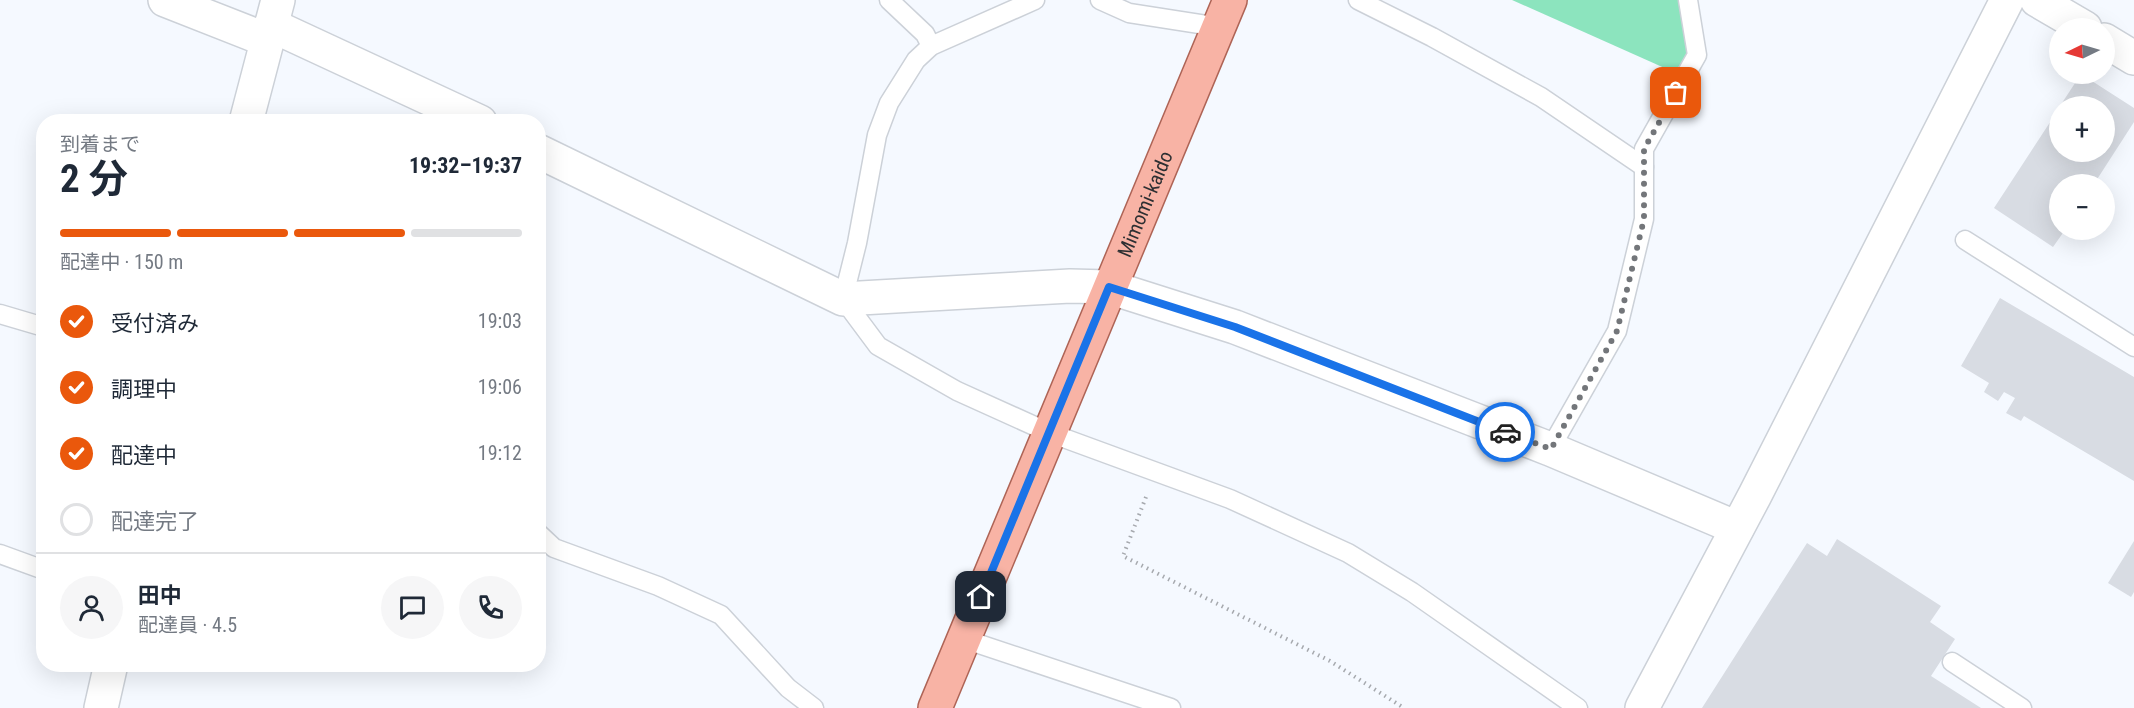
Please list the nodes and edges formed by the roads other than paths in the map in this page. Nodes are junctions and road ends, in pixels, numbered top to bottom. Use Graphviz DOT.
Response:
graph roads {
  1 [pos="165,0"];
  2 [pos="889,0"];
  3 [pos="1035,0"];
  4 [pos="1100,0"];
  5 [pos="1358,0"];
  6 [pos="1688,0"];
  7 [pos="2007,0"];
  8 [pos="2037,0"];
  9 [pos="1225,13"];
  10 [pos="2068,18"];
  11 [pos="272,22"];
  12 [pos="931,46"];
  13 [pos="2115,47"];
  14 [pos="2134,58"];
  15 [pos="248,114"];
  16 [pos="463,114"];
  17 [pos="546,155"];
  18 [pos="1644,167"];
  19 [pos="1965,240"];
  20 [pos="1109,287"];
  21 [pos="843,299"];
  22 [pos="0,314"];
  23 [pos="36,325"];
  24 [pos="2134,347"];
  25 [pos="1050,433"];
  26 [pos="1551,449"];
  27 [pos="1737,528"];
  28 [pos="546,540"];
  29 [pos="0,554"];
  30 [pos="36,567"];
  31 [pos="964,639"];
  32 [pos="1952,662"];
  33 [pos="109,672"];
  34 [pos="101,708"];
  35 [pos="814,708"];
  36 [pos="935,708"];
  37 [pos="1171,708"];
  38 [pos="1578,708"];
  39 [pos="1642,708"];
  40 [pos="2022,708"];
  1 -- 11 [label="street"];
  2 -- 12 [label="lane"];
  3 -- 12 [label="lane"];
  4 -- 9 [label="lane"];
  5 -- 18 [label="lane"];
  6 -- 18 [label="lane"];
  7 -- 27 [label="street"];
  8 -- 10 [label="street"];
  9 -- 20 [label="main road, Mimomi-kaido"];
  11 -- 15 [label="street"];
  11 -- 16 [label="street"];
  12 -- 21 [label="lane"];
  13 -- 14 [label="street"];
  17 -- 21 [label="street"];
  18 -- 26 [label="lane"];
  19 -- 24 [label="lane"];
  20 -- 21 [label="street"];
  20 -- 25 [label="main road, Mimomi-kaido"];
  20 -- 26 [label="street"];
  21 -- 25 [label="lane"];
  22 -- 23 [label="lane"];
  25 -- 31 [label="main road, Mimomi-kaido"];
  25 -- 38 [label="lane"];
  26 -- 27 [label="street"];
  27 -- 39 [label="street"];
  28 -- 35 [label="lane"];
  29 -- 30 [label="lane"];
  31 -- 36 [label="main road, Mimomi-kaido"];
  31 -- 37 [label="lane"];
  32 -- 40 [label="lane"];
  33 -- 34 [label="street"];
}
